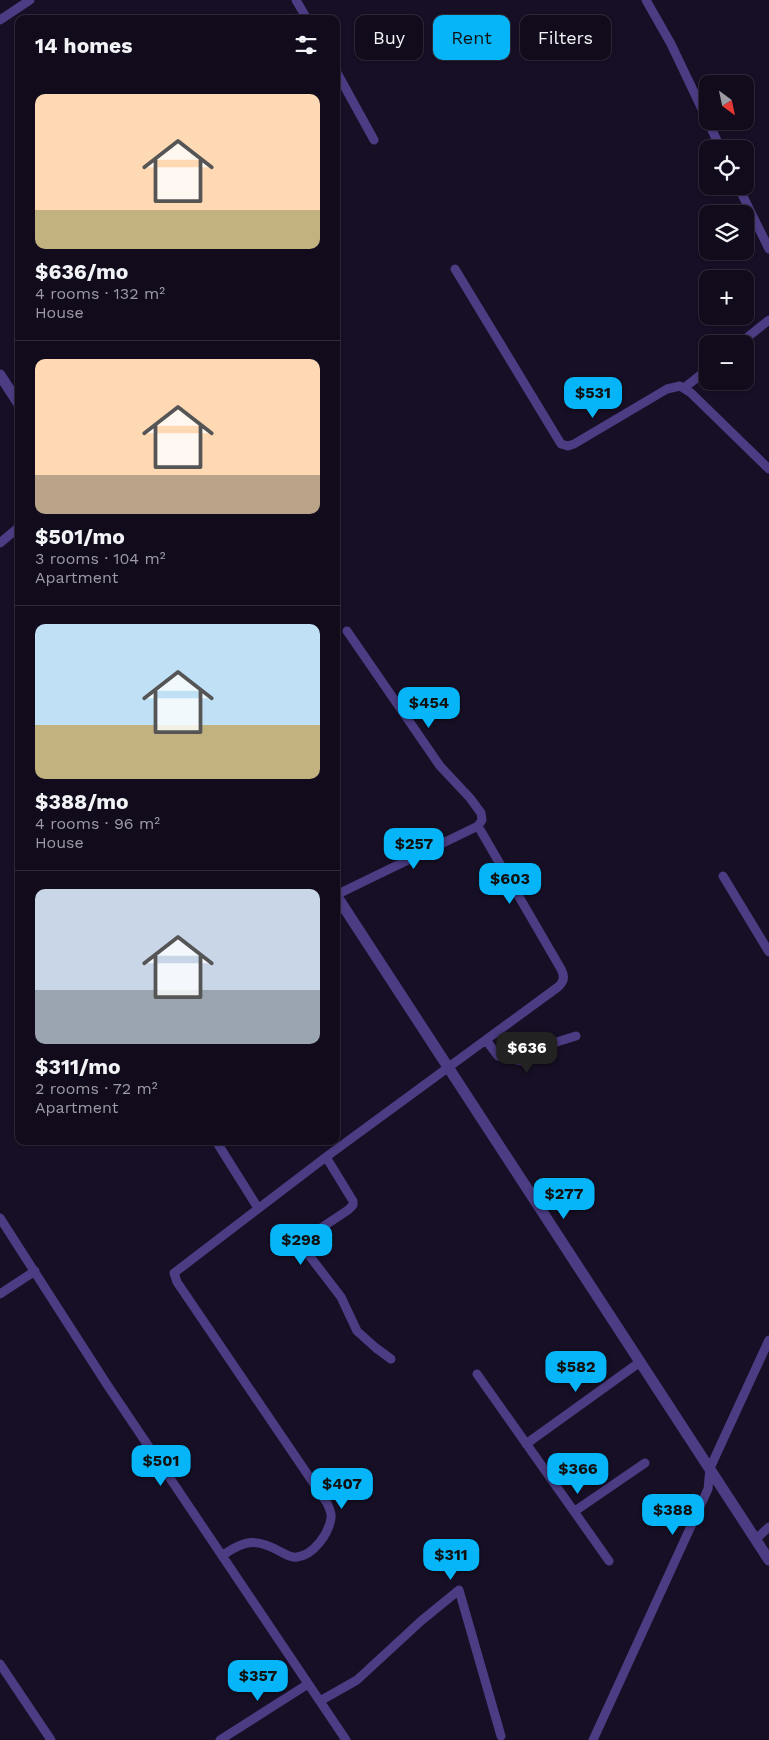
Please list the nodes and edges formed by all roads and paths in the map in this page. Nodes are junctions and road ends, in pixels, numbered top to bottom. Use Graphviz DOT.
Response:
graph roads {
  1 [pos="30,0"];
  2 [pos="296,0"];
  3 [pos="646,0"];
  4 [pos="305,15"];
  5 [pos="0,20"];
  6 [pos="340,78"];
  7 [pos="374,140"];
  8 [pos="716,140"];
  9 [pos="742,195"];
  10 [pos="769,249"];
  11 [pos="455,269"];
  12 [pos="769,320"];
  13 [pos="750,335"];
  14 [pos="0,375"];
  15 [pos="699,376"];
  16 [pos="684,388"];
  17 [pos="15,398"];
  18 [pos="769,469"];
  19 [pos="15,530"];
  20 [pos="0,543"];
  21 [pos="346,631"];
  22 [pos="478,826"];
  23 [pos="723,876"];
  24 [pos="340,893"];
  25 [pos="340,901"];
  26 [pos="769,952"];
  27 [pos="576,1036"];
  28 [pos="486,1040"];
  29 [pos="449,1067"];
  30 [pos="219,1145"];
  31 [pos="326,1157"];
  32 [pos="258,1208"];
  33 [pos="0,1218"];
  34 [pos="35,1271"];
  35 [pos="0,1294"];
  36 [pos="769,1340"];
  37 [pos="390,1359"];
  38 [pos="640,1362"];
  39 [pos="477,1374"];
  40 [pos="526,1444"];
  41 [pos="645,1463"];
  42 [pos="710,1468"];
  43 [pos="575,1511"];
  44 [pos="769,1527"];
  45 [pos="756,1539"];
  46 [pos="222,1556"];
  47 [pos="769,1560"];
  48 [pos="609,1561"];
  49 [pos="0,1664"];
  50 [pos="308,1684"];
  51 [pos="320,1702"];
  52 [pos="501,1736"];
  53 [pos="51,1740"];
  54 [pos="220,1740"];
  55 [pos="346,1740"];
  56 [pos="593,1740"];
  1 -- 5 [label="street"];
  2 -- 4 [label="street"];
  3 -- 8 [label="street"];
  6 -- 7 [label="street"];
  9 -- 10 [label="street"];
  11 -- 16 [label="street"];
  12 -- 13 [label="street"];
  14 -- 17 [label="street"];
  15 -- 16 [label="street"];
  16 -- 18 [label="street"];
  19 -- 20 [label="street"];
  21 -- 22 [label="street"];
  22 -- 24 [label="street"];
  22 -- 28 [label="street"];
  23 -- 26 [label="street"];
  25 -- 29 [label="street"];
  27 -- 28 [label="street"];
  28 -- 29 [label="street"];
  29 -- 31 [label="street"];
  29 -- 38 [label="street"];
  30 -- 32 [label="street"];
  31 -- 32 [label="street"];
  31 -- 37 [label="street"];
  32 -- 46 [label="street"];
  33 -- 34 [label="street"];
  34 -- 35 [label="street"];
  34 -- 46 [label="street"];
  36 -- 42 [label="street"];
  38 -- 40 [label="street"];
  38 -- 42 [label="street"];
  39 -- 40 [label="street"];
  40 -- 43 [label="street"];
  41 -- 43 [label="street"];
  42 -- 45 [label="street"];
  42 -- 56 [label="street"];
  43 -- 48 [label="street"];
  44 -- 45 [label="street"];
  45 -- 47 [label="street"];
  46 -- 50 [label="street"];
  49 -- 53 [label="street"];
  50 -- 51 [label="street"];
  50 -- 54 [label="street"];
  51 -- 52 [label="street"];
  51 -- 55 [label="street"];
}
